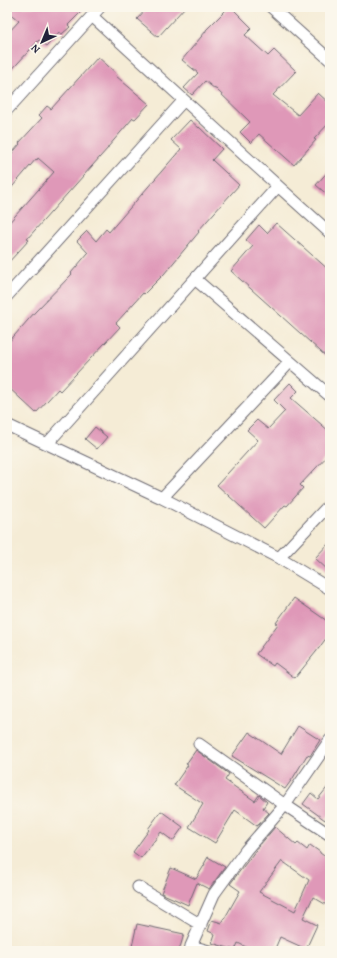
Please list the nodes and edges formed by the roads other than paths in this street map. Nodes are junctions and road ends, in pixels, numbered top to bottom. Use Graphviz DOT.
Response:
graph roads {
  1 [pos="100,7"];
  2 [pos="272,7"];
  3 [pos="92,16"];
  4 [pos="330,60"];
  5 [pos="184,100"];
  6 [pos="7,110"];
  7 [pos="278,186"];
  8 [pos="330,233"];
  9 [pos="195,279"];
  10 [pos="7,296"];
  11 [pos="290,362"];
  12 [pos="330,396"];
  13 [pos="7,425"];
  14 [pos="47,444"];
  15 [pos="162,498"];
  16 [pos="330,504"];
  17 [pos="279,558"];
  18 [pos="330,589"];
  19 [pos="330,740"];
  20 [pos="199,744"];
  21 [pos="285,805"];
  22 [pos="330,835"];
  23 [pos="138,887"];
  24 [pos="201,925"];
  25 [pos="191,949"];
  26 [pos="209,951"];
  1 -- 3 [label="street"];
  2 -- 4 [label="street"];
  3 -- 5 [label="street"];
  3 -- 6 [label="street"];
  5 -- 7 [label="street"];
  5 -- 10 [label="street"];
  7 -- 8 [label="street"];
  7 -- 9 [label="street"];
  9 -- 11 [label="street"];
  9 -- 14 [label="street"];
  11 -- 12 [label="street"];
  11 -- 15 [label="street"];
  13 -- 14 [label="street"];
  14 -- 15 [label="street"];
  15 -- 17 [label="street"];
  16 -- 17 [label="street"];
  17 -- 18 [label="street"];
  19 -- 21 [label="street"];
  20 -- 21 [label="street"];
  21 -- 22 [label="street"];
  21 -- 24 [label="street"];
  23 -- 24 [label="street"];
  24 -- 25 [label="street"];
  25 -- 26 [label="street"];
}
